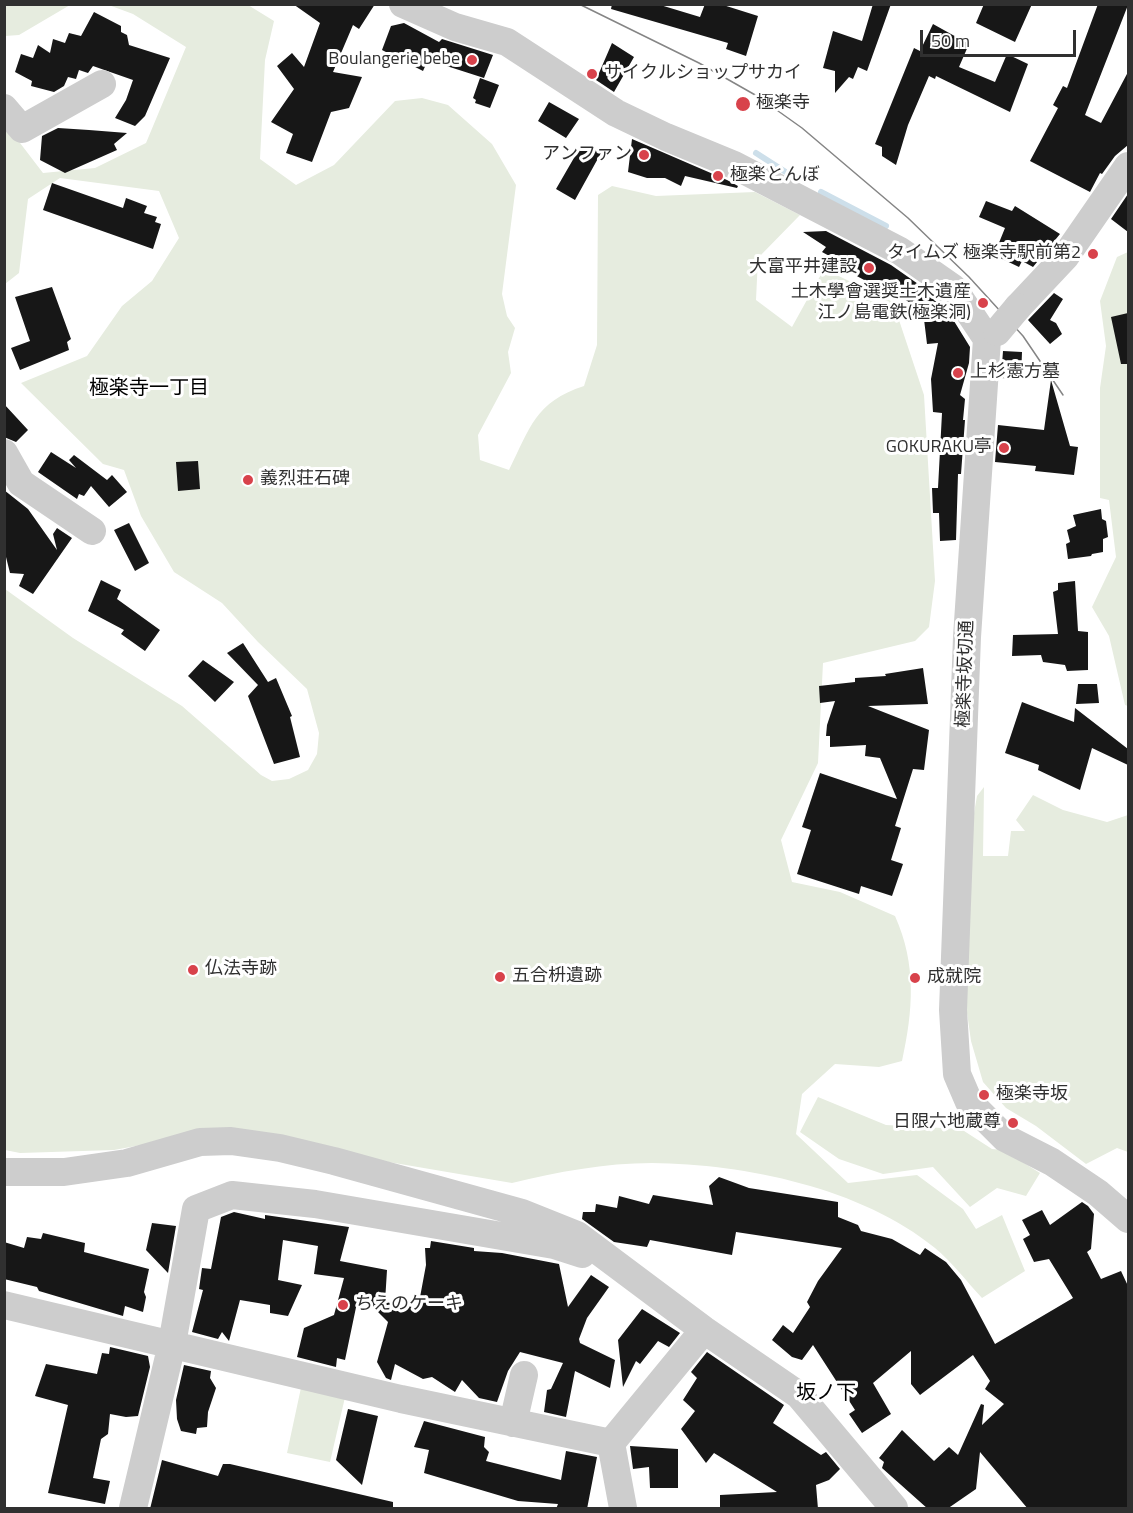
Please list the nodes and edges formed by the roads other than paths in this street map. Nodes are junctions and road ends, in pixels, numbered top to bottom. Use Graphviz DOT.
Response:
graph roads {
  1 [pos="404,4"];
  2 [pos="102,84"];
  3 [pos="4,108"];
  4 [pos="1128,166"];
  5 [pos="992,335"];
  6 [pos="4,453"];
  7 [pos="13,490"];
  8 [pos="92,531"];
  9 [pos="4,1172"];
  10 [pos="1128,1219"];
  11 [pos="615,1265"];
  12 [pos="4,1305"];
  13 [pos="704,1330"];
  14 [pos="172,1344"];
  15 [pos="524,1375"];
  16 [pos="513,1423"];
  17 [pos="611,1443"];
  18 [pos="133,1509"];
  19 [pos="623,1509"];
  20 [pos="894,1509"];
  1 -- 5 [label="street"];
  2 -- 3 [label="street"];
  4 -- 5 [label="street, bridge"];
  5 -- 10 [label="street, 極楽寺坂切通"];
  6 -- 7 [label="street"];
  7 -- 8 [label="street"];
  9 -- 11 [label="street"];
  11 -- 13 [label="street"];
  11 -- 14 [label="street"];
  12 -- 14 [label="street"];
  13 -- 17 [label="street"];
  13 -- 20 [label="street"];
  14 -- 16 [label="street"];
  14 -- 18 [label="street"];
  15 -- 16 [label="street"];
  16 -- 17 [label="street"];
  17 -- 19 [label="street"];
}
